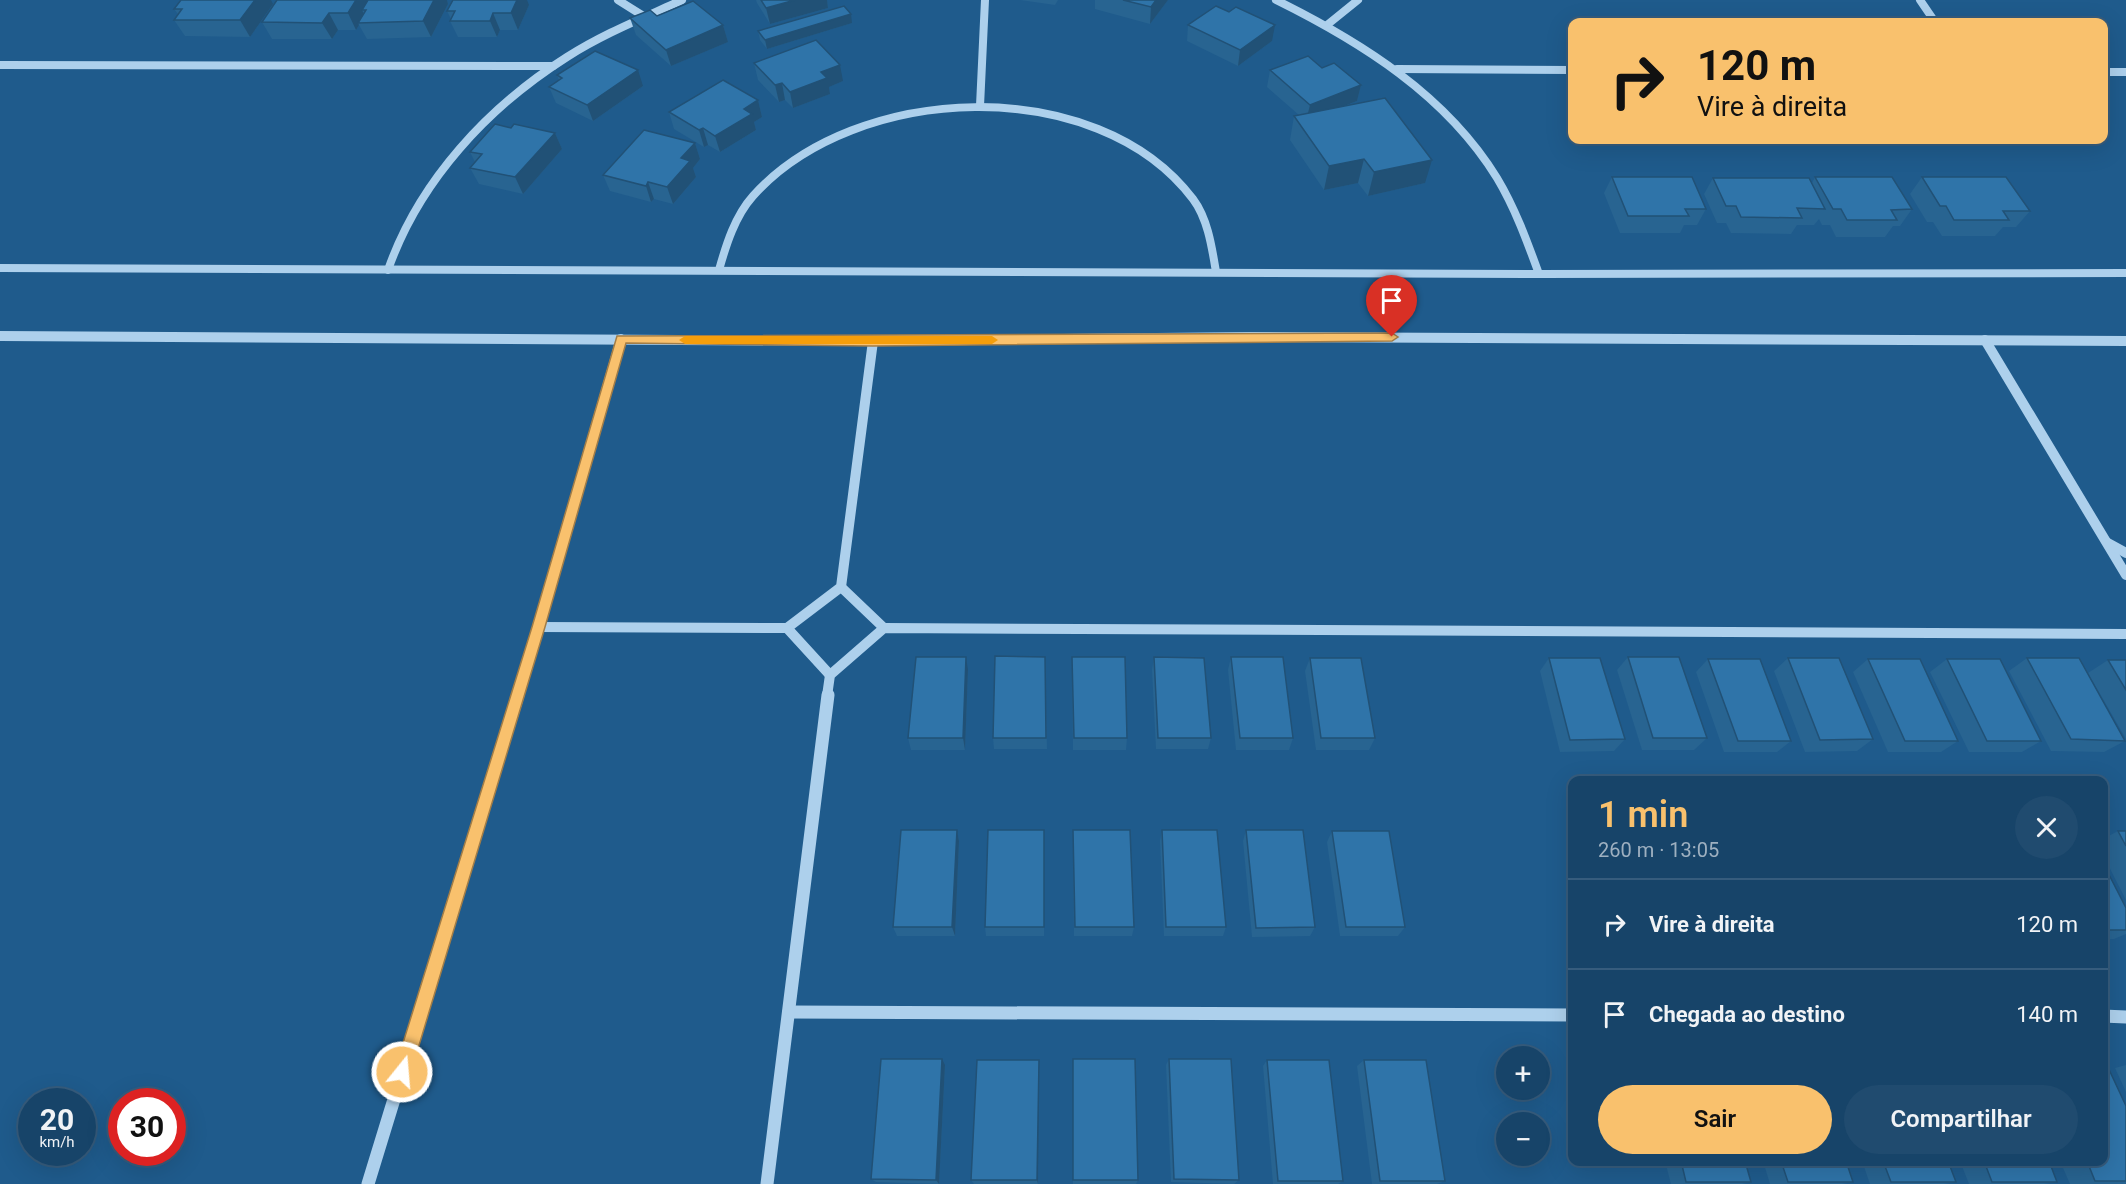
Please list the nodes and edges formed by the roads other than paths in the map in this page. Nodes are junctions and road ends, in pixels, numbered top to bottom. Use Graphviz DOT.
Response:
graph roads {
  1 [pos="618,0"];
  2 [pos="682,0"];
  3 [pos="985,0"];
  4 [pos="1276,0"];
  5 [pos="1358,0"];
  6 [pos="1920,0"];
  7 [pos="645,17"];
  8 [pos="1932,18"];
  9 [pos="1327,25"];
  10 [pos="0,65"];
  11 [pos="553,66"];
  12 [pos="1397,69"];
  13 [pos="1568,70"];
  14 [pos="2123,72"];
  15 [pos="2126,80"];
  16 [pos="980,106"];
  17 [pos="0,268"];
  18 [pos="388,270"];
  19 [pos="719,270"];
  20 [pos="1216,272"];
  21 [pos="2126,273"];
  22 [pos="1539,274"];
  23 [pos="0,336"];
  24 [pos="621,339"];
  25 [pos="1985,340"];
  26 [pos="873,341"];
  27 [pos="2126,341"];
  28 [pos="2108,543"];
  29 [pos="2126,553"];
  30 [pos="2126,574"];
  31 [pos="842,587"];
  32 [pos="538,627"];
  33 [pos="787,628"];
  34 [pos="884,628"];
  35 [pos="2126,634"];
  36 [pos="831,675"];
  37 [pos="789,1012"];
  38 [pos="1568,1015"];
  39 [pos="2108,1017"];
  40 [pos="2126,1017"];
  41 [pos="368,1184"];
  42 [pos="767,1184"];
  1 -- 7 [label="street"];
  2 -- 7 [label="street"];
  3 -- 16 [label="street"];
  4 -- 9 [label="street"];
  5 -- 9 [label="street"];
  6 -- 8 [label="street"];
  7 -- 11 [label="street"];
  9 -- 12 [label="street"];
  10 -- 11 [label="street"];
  11 -- 18 [label="street"];
  12 -- 13 [label="street"];
  12 -- 22 [label="street"];
  14 -- 15 [label="street"];
  16 -- 19 [label="street"];
  16 -- 20 [label="street"];
  17 -- 18 [label="street"];
  18 -- 19 [label="street"];
  19 -- 20 [label="street"];
  20 -- 22 [label="street"];
  21 -- 22 [label="street"];
  23 -- 24 [label="street"];
  24 -- 26 [label="street"];
  24 -- 32 [label="street"];
  25 -- 26 [label="street"];
  25 -- 27 [label="street"];
  25 -- 28 [label="street"];
  26 -- 31 [label="street"];
  28 -- 29 [label="street"];
  28 -- 30 [label="street"];
  31 -- 33 [label="street"];
  31 -- 34 [label="street"];
  32 -- 33 [label="street"];
  32 -- 41 [label="street"];
  33 -- 36 [label="street"];
  34 -- 35 [label="street"];
  34 -- 36 [label="street"];
  36 -- 37 [label="street"];
  37 -- 38 [label="street"];
  37 -- 42 [label="street"];
  39 -- 40 [label="street"];
}
